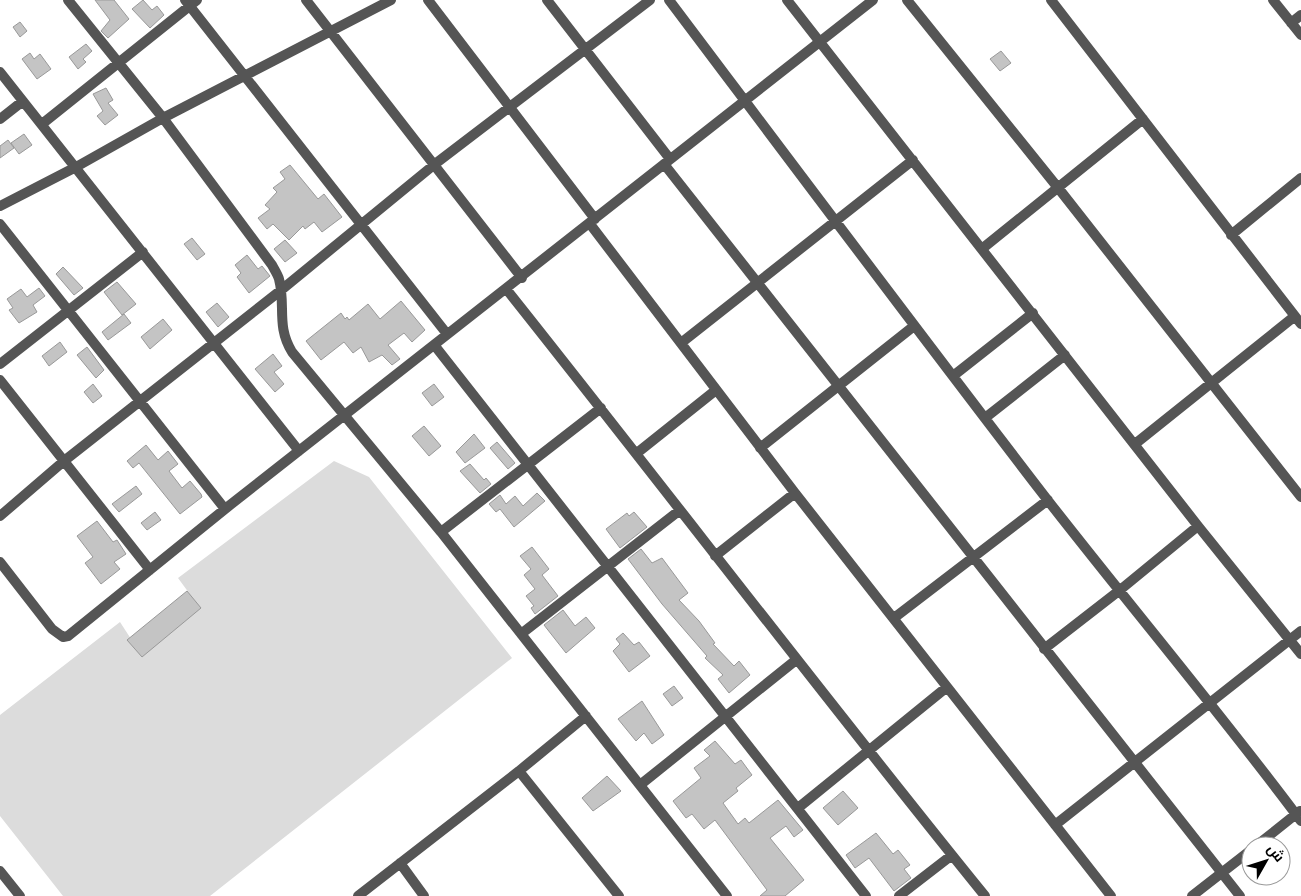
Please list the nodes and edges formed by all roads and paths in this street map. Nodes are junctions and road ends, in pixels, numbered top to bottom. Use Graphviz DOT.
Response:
graph roads {
  1 [pos="68,0"];
  2 [pos="306,0"];
  3 [pos="391,0"];
  4 [pos="428,0"];
  5 [pos="547,0"];
  6 [pos="650,0"];
  7 [pos="669,0"];
  8 [pos="787,0"];
  9 [pos="873,0"];
  10 [pos="907,0"];
  11 [pos="1051,0"];
  12 [pos="1273,0"];
  13 [pos="191,2"];
  14 [pos="1301,15"];
  15 [pos="1292,23"];
  16 [pos="329,32"];
  17 [pos="1301,35"];
  18 [pos="819,41"];
  19 [pos="586,50"];
  20 [pos="118,64"];
  21 [pos="0,72"];
  22 [pos="244,76"];
  23 [pos="23,101"];
  24 [pos="746,102"];
  25 [pos="510,109"];
  26 [pos="163,118"];
  27 [pos="0,119"];
  28 [pos="1143,119"];
  29 [pos="42,124"];
  30 [pos="913,160"];
  31 [pos="667,162"];
  32 [pos="436,164"];
  33 [pos="76,167"];
  34 [pos="1301,178"];
  35 [pos="1059,189"];
  36 [pos="0,206"];
  37 [pos="592,222"];
  38 [pos="834,222"];
  39 [pos="0,224"];
  40 [pos="362,225"];
  41 [pos="1232,235"];
  42 [pos="983,248"];
  43 [pos="143,252"];
  44 [pos="522,278"];
  45 [pos="757,283"];
  46 [pos="506,290"];
  47 [pos="280,291"];
  48 [pos="67,309"];
  49 [pos="1034,313"];
  50 [pos="1298,320"];
  51 [pos="914,326"];
  52 [pos="448,334"];
  53 [pos="681,343"];
  54 [pos="213,344"];
  55 [pos="435,346"];
  56 [pos="1065,355"];
  57 [pos="0,364"];
  58 [pos="953,376"];
  59 [pos="0,380"];
  60 [pos="1210,384"];
  61 [pos="838,386"];
  62 [pos="716,390"];
  63 [pos="138,402"];
  64 [pos="600,408"];
  65 [pos="343,417"];
  66 [pos="985,418"];
  67 [pos="1135,444"];
  68 [pos="760,448"];
  69 [pos="299,451"];
  70 [pos="637,453"];
  71 [pos="64,461"];
  72 [pos="527,464"];
  73 [pos="795,493"];
  74 [pos="1301,498"];
  75 [pos="1048,500"];
  76 [pos="225,509"];
  77 [pos="680,510"];
  78 [pos="0,516"];
  79 [pos="1198,526"];
  80 [pos="441,532"];
  81 [pos="715,556"];
  82 [pos="972,556"];
  83 [pos="0,562"];
  84 [pos="607,567"];
  85 [pos="150,570"];
  86 [pos="1120,590"];
  87 [pos="894,618"];
  88 [pos="1301,631"];
  89 [pos="521,634"];
  90 [pos="1290,640"];
  91 [pos="1044,649"];
  92 [pos="1301,654"];
  93 [pos="796,660"];
  94 [pos="947,687"];
  95 [pos="1211,704"];
  96 [pos="586,716"];
  97 [pos="726,717"];
  98 [pos="868,750"];
  99 [pos="1134,763"];
  100 [pos="519,771"];
  101 [pos="640,785"];
  102 [pos="798,808"];
  103 [pos="1299,816"];
  104 [pos="1055,825"];
  105 [pos="1270,836"];
  106 [pos="952,855"];
  107 [pos="1241,858"];
  108 [pos="400,863"];
  109 [pos="0,870"];
  110 [pos="1221,873"];
  111 [pos="1108,892"];
  112 [pos="20,896"];
  113 [pos="358,896"];
  114 [pos="424,896"];
  115 [pos="619,896"];
  116 [pos="727,896"];
  117 [pos="866,896"];
  118 [pos="899,896"];
  119 [pos="985,896"];
  120 [pos="1096,896"];
  121 [pos="1192,896"];
  122 [pos="1240,896"];
  1 -- 20 [label="street"];
  2 -- 16 [label="street"];
  3 -- 16 [label="street"];
  4 -- 25 [label="street"];
  5 -- 19 [label="street"];
  6 -- 19 [label="street"];
  7 -- 24 [label="street"];
  8 -- 18 [label="street"];
  9 -- 18 [label="street"];
  10 -- 35 [label="street"];
  11 -- 28 [label="street"];
  12 -- 15 [label="street"];
  13 -- 20 [label="street"];
  13 -- 22 [label="street"];
  14 -- 15 [label="street"];
  15 -- 17 [label="street"];
  16 -- 22 [label="street"];
  16 -- 32 [label="street"];
  18 -- 24 [label="street"];
  18 -- 30 [label="street"];
  19 -- 25 [label="street"];
  19 -- 31 [label="street"];
  20 -- 26 [label="street"];
  20 -- 29 [label="street"];
  21 -- 23 [label="street"];
  22 -- 26 [label="street"];
  22 -- 40 [label="street"];
  23 -- 27 [label="street"];
  23 -- 29 [label="street"];
  24 -- 31 [label="street"];
  24 -- 38 [label="street"];
  25 -- 32 [label="street"];
  25 -- 37 [label="street"];
  26 -- 33 [label="street"];
  26 -- 47 [label="street"];
  28 -- 35 [label="street"];
  28 -- 41 [label="street"];
  29 -- 33 [label="street"];
  30 -- 38 [label="street"];
  30 -- 42 [label="street"];
  31 -- 37 [label="street"];
  31 -- 45 [label="street"];
  32 -- 40 [label="street"];
  32 -- 44 [label="street"];
  33 -- 36 [label="street"];
  33 -- 43 [label="street"];
  34 -- 41 [label="street"];
  35 -- 42 [label="street"];
  35 -- 60 [label="street"];
  37 -- 44 [label="street"];
  37 -- 53 [label="street"];
  38 -- 45 [label="street"];
  38 -- 51 [label="street"];
  39 -- 48 [label="street"];
  40 -- 47 [label="street"];
  40 -- 52 [label="street"];
  41 -- 50 [label="street"];
  42 -- 49 [label="street"];
  43 -- 48 [label="street"];
  43 -- 54 [label="street"];
  44 -- 46 [label="street"];
  45 -- 53 [label="street"];
  45 -- 61 [label="street"];
  46 -- 52 [label="street"];
  46 -- 64 [label="street"];
  47 -- 54 [label="street"];
  47 -- 65 [label="street"];
  48 -- 57 [label="street"];
  48 -- 63 [label="street"];
  49 -- 56 [label="street"];
  49 -- 58 [label="street"];
  50 -- 60 [label="street"];
  51 -- 58 [label="street"];
  51 -- 61 [label="street"];
  52 -- 55 [label="street"];
  53 -- 62 [label="street"];
  54 -- 63 [label="street"];
  54 -- 69 [label="street"];
  55 -- 65 [label="street"];
  55 -- 72 [label="street"];
  56 -- 66 [label="street"];
  56 -- 67 [label="street"];
  58 -- 66 [label="street"];
  59 -- 71 [label="street"];
  60 -- 67 [label="street"];
  60 -- 74 [label="street"];
  61 -- 68 [label="street"];
  61 -- 82 [label="street"];
  62 -- 68 [label="street"];
  62 -- 70 [label="street"];
  63 -- 71 [label="street"];
  63 -- 76 [label="street"];
  64 -- 70 [label="street"];
  64 -- 72 [label="street"];
  65 -- 69 [label="street"];
  65 -- 80 [label="street"];
  66 -- 75 [label="street"];
  67 -- 79 [label="street"];
  68 -- 73 [label="street"];
  69 -- 76 [label="street"];
  70 -- 77 [label="street"];
  71 -- 78 [label="street"];
  71 -- 85 [label="street"];
  72 -- 80 [label="street"];
  72 -- 84 [label="street"];
  73 -- 81 [label="street"];
  73 -- 87 [label="street"];
  75 -- 82 [label="street"];
  75 -- 86 [label="street"];
  76 -- 85 [label="street"];
  77 -- 81 [label="street"];
  77 -- 84 [label="street"];
  79 -- 86 [label="street"];
  79 -- 90 [label="street"];
  80 -- 89 [label="street"];
  81 -- 93 [label="street"];
  82 -- 87 [label="street"];
  82 -- 91 [label="street"];
  83 -- 85 [label="street"];
  84 -- 89 [label="street"];
  84 -- 97 [label="street"];
  86 -- 91 [label="street"];
  86 -- 95 [label="street"];
  87 -- 94 [label="street"];
  88 -- 90 [label="street"];
  89 -- 96 [label="street"];
  90 -- 92 [label="street"];
  90 -- 95 [label="street"];
  91 -- 99 [label="street"];
  93 -- 97 [label="street"];
  93 -- 98 [label="street"];
  94 -- 98 [label="street"];
  94 -- 104 [label="street"];
  95 -- 99 [label="street"];
  95 -- 103 [label="street"];
  96 -- 100 [label="street"];
  96 -- 101 [label="street"];
  97 -- 101 [label="street"];
  97 -- 102 [label="street"];
  98 -- 102 [label="street"];
  98 -- 106 [label="street"];
  99 -- 104 [label="street"];
  99 -- 110 [label="street"];
  100 -- 108 [label="street"];
  100 -- 115 [label="street"];
  101 -- 116 [label="street"];
  102 -- 117 [label="street"];
  103 -- 105 [label="street"];
  104 -- 111 [label="street"];
  106 -- 118 [label="street"];
  106 -- 119 [label="street"];
  107 -- 110 [label="street"];
  108 -- 113 [label="street"];
  108 -- 114 [label="street"];
  109 -- 112 [label="street"];
  110 -- 121 [label="street"];
  110 -- 122 [label="street"];
  111 -- 120 [label="street"];
}
